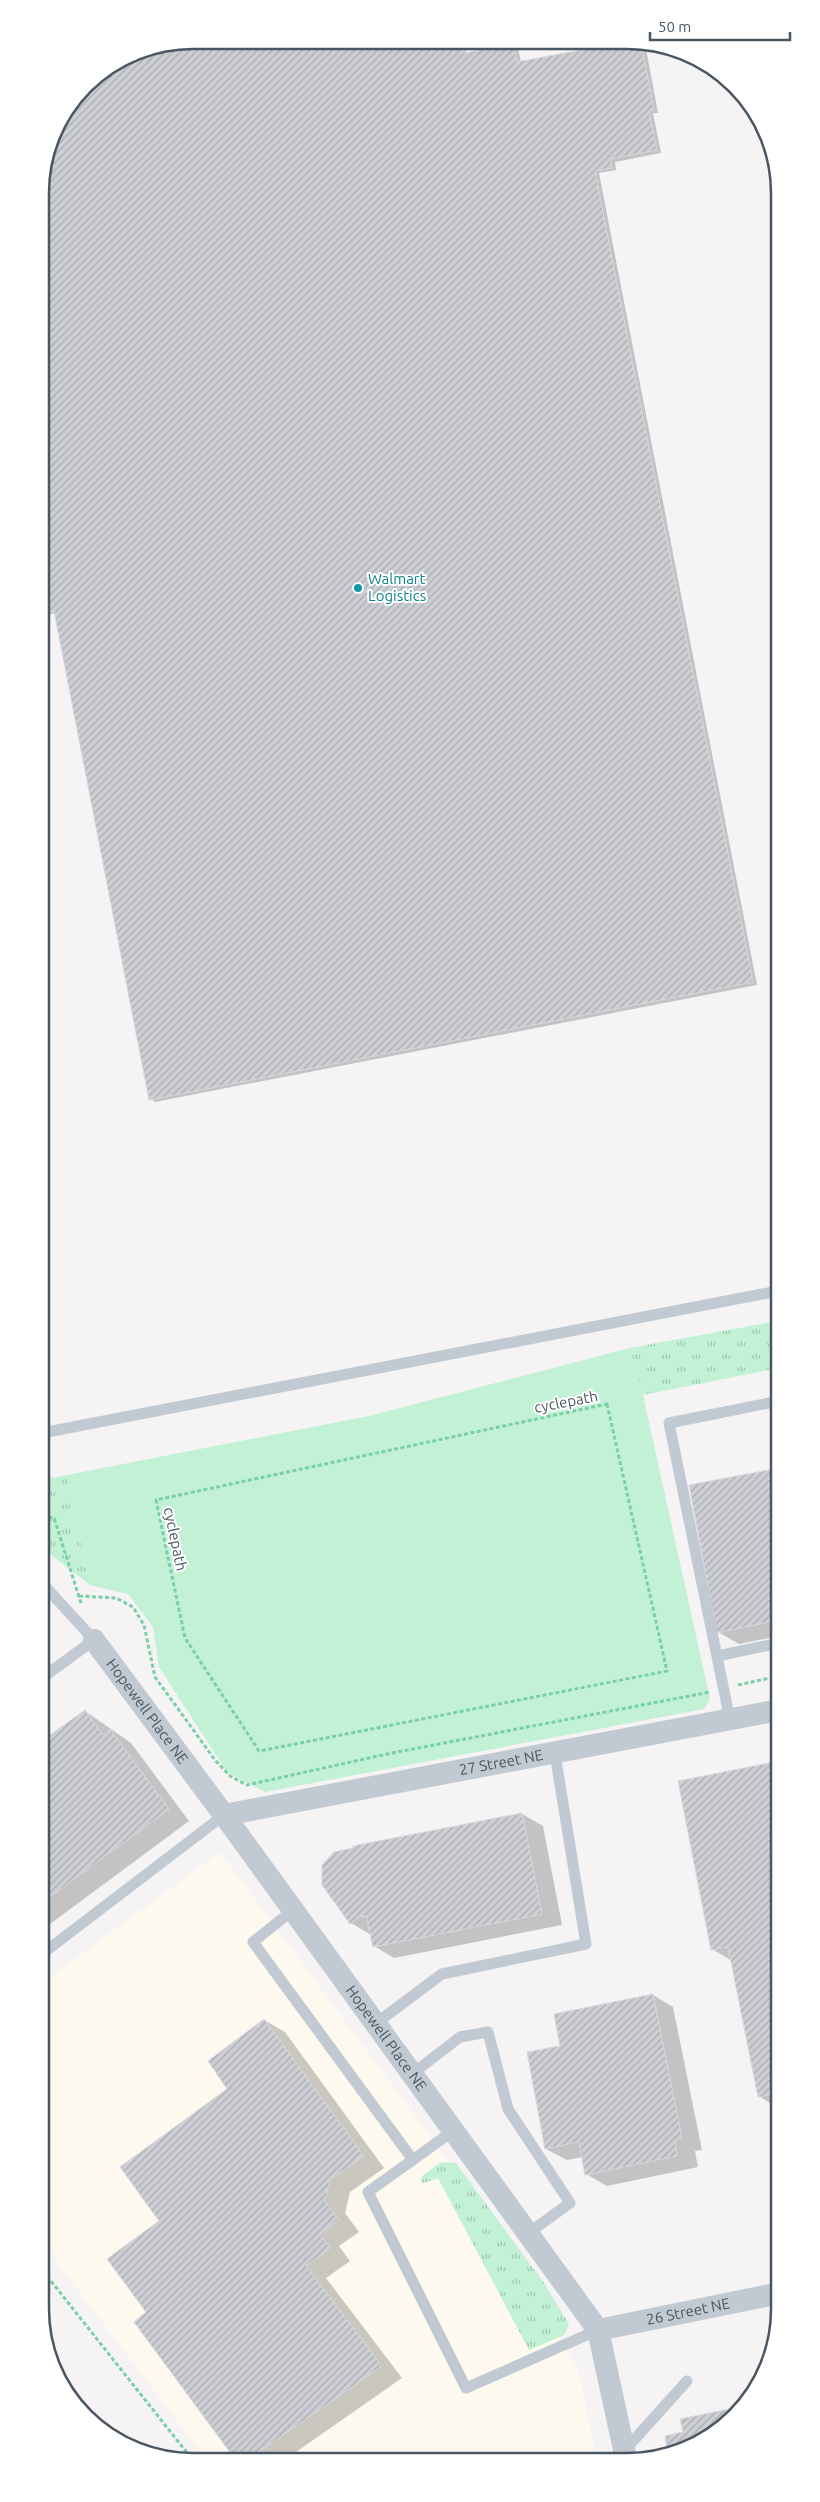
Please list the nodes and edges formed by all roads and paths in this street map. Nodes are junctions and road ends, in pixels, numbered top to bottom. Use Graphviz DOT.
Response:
graph roads {
  1 [pos="771,1292"];
  2 [pos="771,1403"];
  3 [pos="49,1431"];
  4 [pos="49,1517"];
  5 [pos="49,1591"];
  6 [pos="79,1596"];
  7 [pos="82,1605"];
  8 [pos="94,1640"];
  9 [pos="771,1645"];
  10 [pos="717,1656"];
  11 [pos="49,1673"];
  12 [pos="771,1678"];
  13 [pos="724,1688"];
  14 [pos="771,1712"];
  15 [pos="730,1720"];
  16 [pos="259,1751"];
  17 [pos="555,1754"];
  18 [pos="224,1815"];
  19 [pos="293,1910"];
  20 [pos="49,1949"];
  21 [pos="375,2024"];
  22 [pos="412,2074"];
  23 [pos="453,2131"];
  24 [pos="413,2160"];
  25 [pos="527,2234"];
  26 [pos="49,2279"];
  27 [pos="771,2295"];
  28 [pos="598,2330"];
  29 [pos="687,2381"];
  30 [pos="187,2453"];
  31 [pos="625,2453"];
  32 [pos="627,2453"];
  1 -- 3 [label="lane"];
  2 -- 10 [label="lane"];
  4 -- 6 [label="path"];
  5 -- 8 [label="lane"];
  6 -- 7 [label="path"];
  6 -- 13 [label="path"];
  8 -- 11 [label="lane"];
  8 -- 18 [label="street, Hopewell Place NE"];
  9 -- 10 [label="lane"];
  10 -- 13 [label="lane"];
  12 -- 13 [label="path"];
  13 -- 15 [label="lane"];
  14 -- 15 [label="street, 27 Street NE"];
  15 -- 17 [label="street, 27 Street NE"];
  16 -- 16 [label="path, cyclepath"];
  17 -- 18 [label="street, 27 Street NE"];
  17 -- 21 [label="lane"];
  18 -- 19 [label="street, Hopewell Place NE"];
  18 -- 20 [label="lane"];
  19 -- 21 [label="street, Hopewell Place NE"];
  19 -- 24 [label="lane"];
  21 -- 22 [label="street, Hopewell Place NE"];
  22 -- 23 [label="street, Hopewell Place NE"];
  22 -- 25 [label="lane"];
  23 -- 24 [label="lane"];
  23 -- 25 [label="street, Hopewell Place NE"];
  24 -- 28 [label="lane"];
  25 -- 28 [label="street, Hopewell Place NE"];
  26 -- 30 [label="path"];
  27 -- 28 [label="street, 26 Street NE"];
  28 -- 31 [label="street, Hopewell Place NE"];
  29 -- 32 [label="lane"];
}
